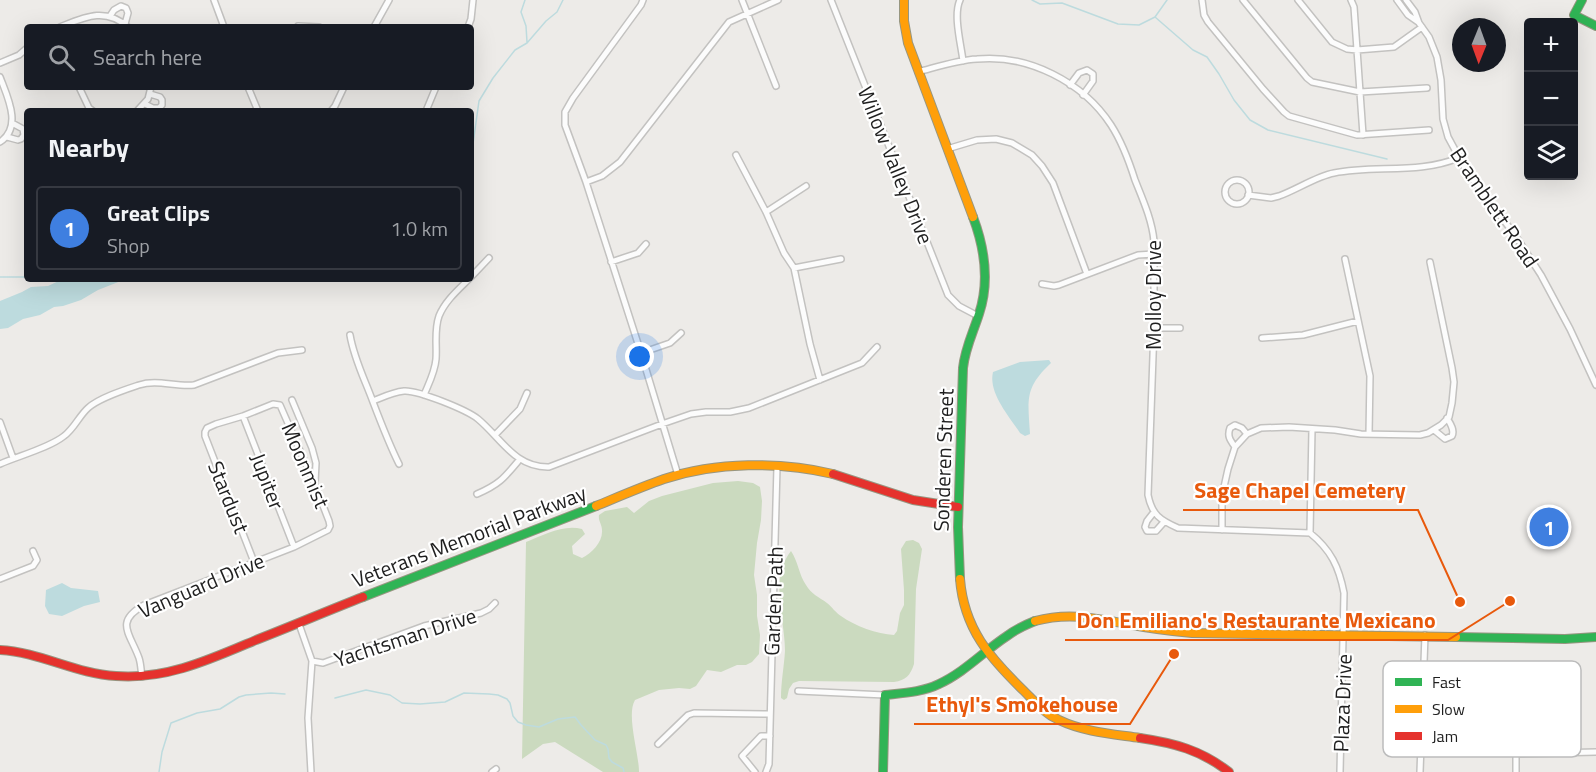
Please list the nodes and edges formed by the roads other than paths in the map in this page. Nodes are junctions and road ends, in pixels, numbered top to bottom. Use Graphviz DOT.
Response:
graph roads {
  1 [pos="214,0"];
  2 [pos="389,0"];
  3 [pos="473,0"];
  4 [pos="643,0"];
  5 [pos="741,0"];
  6 [pos="778,0"];
  7 [pos="831,0"];
  8 [pos="904,0"];
  9 [pos="960,0"];
  10 [pos="1202,0"];
  11 [pos="1243,0"];
  12 [pos="1298,0"];
  13 [pos="1351,0"];
  14 [pos="1398,0"];
  15 [pos="1406,0"];
  16 [pos="1582,0"];
  17 [pos="746,13"];
  18 [pos="110,16"];
  19 [pos="68,24"];
  20 [pos="123,24"];
  21 [pos="126,24"];
  22 [pos="223,24"];
  23 [pos="376,24"];
  24 [pos="469,24"];
  25 [pos="1420,25"];
  26 [pos="1596,26"];
  27 [pos="1357,50"];
  28 [pos="24,51"];
  29 [pos="963,61"];
  30 [pos="0,63"];
  31 [pos="918,72"];
  32 [pos="0,77"];
  33 [pos="1070,85"];
  34 [pos="776,86"];
  35 [pos="1427,88"];
  36 [pos="80,90"];
  37 [pos="151,90"];
  38 [pos="249,90"];
  39 [pos="343,90"];
  40 [pos="435,90"];
  41 [pos="1360,93"];
  42 [pos="150,94"];
  43 [pos="1083,95"];
  44 [pos="145,104"];
  45 [pos="89,108"];
  46 [pos="140,108"];
  47 [pos="257,108"];
  48 [pos="334,108"];
  49 [pos="427,108"];
  50 [pos="12,123"];
  51 [pos="1429,130"];
  52 [pos="1363,135"];
  53 [pos="7,137"];
  54 [pos="0,142"];
  55 [pos="947,149"];
  56 [pos="736,155"];
  57 [pos="1458,158"];
  58 [pos="586,182"];
  59 [pos="806,186"];
  60 [pos="1248,195"];
  61 [pos="766,212"];
  62 [pos="646,244"];
  63 [pos="1154,254"];
  64 [pos="489,258"];
  65 [pos="840,259"];
  66 [pos="1346,259"];
  67 [pos="611,262"];
  68 [pos="1430,262"];
  69 [pos="794,268"];
  70 [pos="474,274"];
  71 [pos="1087,274"];
  72 [pos="466,282"];
  73 [pos="1042,284"];
  74 [pos="978,316"];
  75 [pos="1358,321"];
  76 [pos="1154,328"];
  77 [pos="1180,328"];
  78 [pos="681,333"];
  79 [pos="350,335"];
  80 [pos="1262,338"];
  81 [pos="877,347"];
  82 [pos="302,350"];
  83 [pos="641,353"];
  84 [pos="820,380"];
  85 [pos="1596,385"];
  86 [pos="527,393"];
  87 [pos="424,395"];
  88 [pos="292,399"];
  89 [pos="373,401"];
  90 [pos="243,416"];
  91 [pos="1447,418"];
  92 [pos="0,422"];
  93 [pos="662,424"];
  94 [pos="1312,429"];
  95 [pos="1434,430"];
  96 [pos="1247,434"];
  97 [pos="1370,434"];
  98 [pos="495,435"];
  99 [pos="1235,447"];
  100 [pos="13,459"];
  101 [pos="520,459"];
  102 [pos="0,464"];
  103 [pos="399,464"];
  104 [pos="777,467"];
  105 [pos="678,476"];
  106 [pos="315,484"];
  107 [pos="477,494"];
  108 [pos="958,507"];
  109 [pos="1154,512"];
  110 [pos="1164,522"];
  111 [pos="330,526"];
  112 [pos="1222,530"];
  113 [pos="1310,533"];
  114 [pos="294,547"];
  115 [pos="33,551"];
  116 [pos="254,562"];
  117 [pos="0,579"];
  118 [pos="495,603"];
  119 [pos="299,624"];
  120 [pos="1344,634"];
  121 [pos="1425,635"];
  122 [pos="1596,637"];
  123 [pos="0,650"];
  124 [pos="987,651"];
  125 [pos="1424,661"];
  126 [pos="312,662"];
  127 [pos="142,677"];
  128 [pos="798,691"];
  129 [pos="885,695"];
  130 [pos="770,714"];
  131 [pos="770,736"];
  132 [pos="658,744"];
  133 [pos="1581,752"];
  134 [pos="1596,752"];
  135 [pos="1421,757"];
  136 [pos="311,772"];
  137 [pos="755,772"];
  138 [pos="766,772"];
  139 [pos="884,772"];
  140 [pos="1229,772"];
  141 [pos="1340,772"];
  142 [pos="1420,772"];
  1 -- 22 [label="street"];
  2 -- 23 [label="street"];
  3 -- 24 [label="street"];
  4 -- 58 [label="street"];
  5 -- 17 [label="street"];
  6 -- 17 [label="street"];
  7 -- 74 [label="street, Willow Valley Drive"];
  8 -- 31 [label="street, Sonderen Street"];
  9 -- 29 [label="street"];
  10 -- 52 [label="street"];
  11 -- 41 [label="street"];
  12 -- 27 [label="street"];
  13 -- 27 [label="street"];
  14 -- 25 [label="street, Bramblett Road"];
  15 -- 25 [label="street, Bramblett Road"];
  16 -- 26 [label="street"];
  17 -- 34 [label="street"];
  17 -- 58 [label="street"];
  18 -- 19 [label="street"];
  18 -- 20 [label="street"];
  18 -- 21 [label="street"];
  25 -- 27 [label="street"];
  25 -- 57 [label="street, Bramblett Road"];
  27 -- 41 [label="street"];
  28 -- 30 [label="street"];
  29 -- 31 [label="street, Molloy Drive"];
  29 -- 33 [label="street, Molloy Drive"];
  31 -- 55 [label="street, Sonderen Street"];
  32 -- 50 [label="street"];
  33 -- 43 [label="street, Molloy Drive"];
  33 -- 43 [label="street"];
  35 -- 41 [label="street"];
  36 -- 45 [label="street"];
  37 -- 42 [label="street"];
  38 -- 47 [label="street"];
  39 -- 48 [label="street"];
  40 -- 49 [label="street"];
  41 -- 52 [label="street"];
  42 -- 44 [label="street"];
  42 -- 44 [label="street"];
  43 -- 63 [label="street, Molloy Drive"];
  44 -- 46 [label="street"];
  50 -- 53 [label="street"];
  50 -- 53 [label="street"];
  51 -- 52 [label="street"];
  53 -- 54 [label="street"];
  55 -- 71 [label="street"];
  55 -- 74 [label="street, Sonderen Street"];
  56 -- 61 [label="street"];
  57 -- 60 [label="street"];
  57 -- 85 [label="street, Bramblett Road"];
  58 -- 67 [label="street"];
  59 -- 61 [label="street"];
  60 -- 60 [label="street"];
  61 -- 69 [label="street"];
  62 -- 67 [label="street"];
  63 -- 71 [label="street"];
  63 -- 76 [label="street, Molloy Drive"];
  64 -- 70 [label="street"];
  65 -- 69 [label="street"];
  66 -- 75 [label="street"];
  67 -- 83 [label="street"];
  68 -- 91 [label="street"];
  69 -- 84 [label="street"];
  71 -- 73 [label="street"];
  72 -- 87 [label="street"];
  74 -- 108 [label="street, Sonderen Street"];
  75 -- 80 [label="street"];
  75 -- 97 [label="street"];
  76 -- 77 [label="street"];
  76 -- 109 [label="street, Molloy Drive"];
  78 -- 83 [label="street"];
  79 -- 89 [label="street"];
  81 -- 84 [label="street"];
  82 -- 100 [label="street"];
  83 -- 93 [label="street"];
  84 -- 93 [label="street"];
  86 -- 98 [label="street"];
  87 -- 89 [label="street"];
  87 -- 98 [label="street"];
  88 -- 106 [label="street"];
  89 -- 103 [label="street"];
  90 -- 106 [label="street, Moonmist"];
  90 -- 114 [label="street, Jupiter"];
  90 -- 116 [label="street, Stardust"];
  91 -- 95 [label="street"];
  91 -- 95 [label="street"];
  92 -- 100 [label="street"];
  93 -- 101 [label="street"];
  93 -- 105 [label="street"];
  94 -- 96 [label="street"];
  94 -- 97 [label="street"];
  94 -- 113 [label="street"];
  95 -- 97 [label="street"];
  96 -- 99 [label="street"];
  96 -- 99 [label="street"];
  98 -- 101 [label="street"];
  99 -- 112 [label="street"];
  100 -- 102 [label="street"];
  101 -- 107 [label="street"];
  104 -- 105 [label="street, Veterans Memorial Parkway"];
  104 -- 108 [label="street, Veterans Memorial Parkway"];
  104 -- 130 [label="street, Garden Path"];
  105 -- 119 [label="street, Veterans Memorial Parkway"];
  106 -- 111 [label="street, Moonmist"];
  108 -- 124 [label="street, Sonderen Street"];
  109 -- 110 [label="street"];
  109 -- 110 [label="street, Molloy Drive"];
  110 -- 112 [label="street, Molloy Drive"];
  111 -- 114 [label="street, Vanguard Drive"];
  112 -- 113 [label="street, Molloy Drive"];
  113 -- 120 [label="street"];
  114 -- 116 [label="street, Vanguard Drive"];
  115 -- 117 [label="street"];
  116 -- 127 [label="street, Vanguard Drive"];
  118 -- 126 [label="street, Yachtsman Drive"];
  119 -- 126 [label="street"];
  119 -- 127 [label="street, Veterans Memorial Parkway"];
  120 -- 121 [label="street"];
  120 -- 124 [label="street"];
  120 -- 141 [label="street, Plaza Drive"];
  121 -- 122 [label="street"];
  121 -- 125 [label="street"];
  123 -- 127 [label="street, Veterans Memorial Parkway"];
  124 -- 129 [label="street"];
  124 -- 140 [label="street, Sonderen Street"];
  126 -- 136 [label="street"];
  128 -- 129 [label="street"];
  129 -- 139 [label="street"];
  130 -- 131 [label="street, Garden Path"];
  130 -- 132 [label="street"];
  131 -- 137 [label="street"];
  131 -- 138 [label="street, Garden Path"];
  133 -- 134 [label="street"];
  135 -- 142 [label="street"];
}
